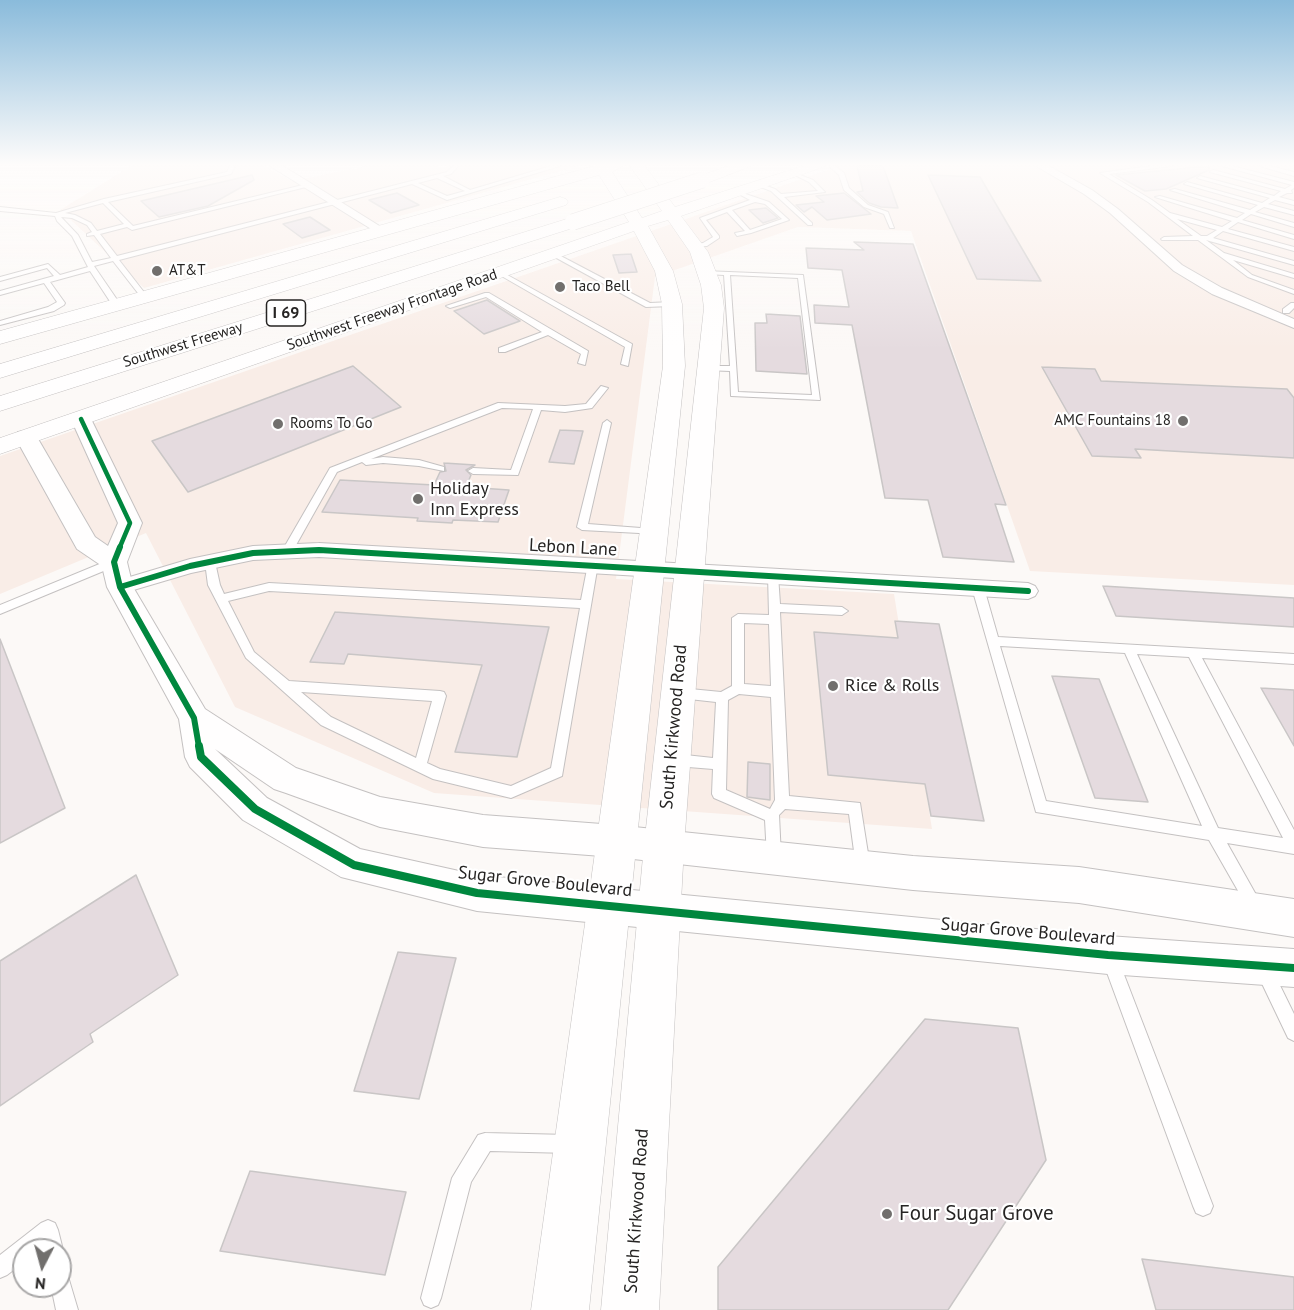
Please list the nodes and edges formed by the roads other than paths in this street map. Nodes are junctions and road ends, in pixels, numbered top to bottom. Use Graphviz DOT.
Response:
graph roads {
  1 [pos="69,227"];
  2 [pos="91,227"];
  3 [pos="120,227"];
  4 [pos="239,227"];
  5 [pos="375,227"];
  6 [pos="391,227"];
  7 [pos="479,227"];
  8 [pos="557,227"];
  9 [pos="604,227"];
  10 [pos="630,227"];
  11 [pos="641,227"];
  12 [pos="682,227"];
  13 [pos="713,227"];
  14 [pos="1131,227"];
  15 [pos="1149,227"];
  16 [pos="1184,227"];
  17 [pos="1220,227"];
  18 [pos="1261,227"];
  19 [pos="1224,228"];
  20 [pos="380,230"];
  21 [pos="96,234"];
  22 [pos="1294,237"];
  23 [pos="76,238"];
  24 [pos="1208,238"];
  25 [pos="1145,239"];
  26 [pos="1164,239"];
  27 [pos="1198,239"];
  28 [pos="589,242"];
  29 [pos="695,246"];
  30 [pos="1294,249"];
  31 [pos="655,250"];
  32 [pos="1216,252"];
  33 [pos="553,254"];
  34 [pos="113,259"];
  35 [pos="1294,263"];
  36 [pos="91,267"];
  37 [pos="706,272"];
  38 [pos="500,273"];
  39 [pos="727,274"];
  40 [pos="1294,276"];
  41 [pos="58,277"];
  42 [pos="0,279"];
  43 [pos="46,281"];
  44 [pos="1294,292"];
  45 [pos="0,293"];
  46 [pos="143,296"];
  47 [pos="116,303"];
  48 [pos="672,304"];
  49 [pos="450,306"];
  50 [pos="1287,312"];
  51 [pos="0,323"];
  52 [pos="1294,324"];
  53 [pos="548,332"];
  54 [pos="0,338"];
  55 [pos="502,350"];
  56 [pos="582,363"];
  57 [pos="625,364"];
  58 [pos="708,368"];
  59 [pos="734,369"];
  60 [pos="0,371"];
  61 [pos="604,388"];
  62 [pos="0,404"];
  63 [pos="538,407"];
  64 [pos="81,419"];
  65 [pos="607,423"];
  66 [pos="26,437"];
  67 [pos="0,446"];
  68 [pos="347,465"];
  69 [pos="441,469"];
  70 [pos="473,471"];
  71 [pos="652,550"];
  72 [pos="287,551"];
  73 [pos="210,562"];
  74 [pos="593,564"];
  75 [pos="688,570"];
  76 [pos="117,575"];
  77 [pos="773,575"];
  78 [pos="978,588"];
  79 [pos="1028,591"];
  80 [pos="221,599"];
  81 [pos="586,604"];
  82 [pos="0,610"];
  83 [pos="842,611"];
  84 [pos="774,614"];
  85 [pos="993,641"];
  86 [pos="1129,649"];
  87 [pos="1193,653"];
  88 [pos="1294,659"];
  89 [pos="287,686"];
  90 [pos="738,689"];
  91 [pos="678,692"];
  92 [pos="777,692"];
  93 [pos="722,697"];
  94 [pos="194,718"];
  95 [pos="672,760"];
  96 [pos="720,764"];
  97 [pos="420,766"];
  98 [pos="782,802"];
  99 [pos="772,816"];
  100 [pos="1213,833"];
  101 [pos="615,841"];
  102 [pos="664,846"];
  103 [pos="1294,846"];
  104 [pos="774,858"];
  105 [pos="863,867"];
  106 [pos="633,907"];
  107 [pos="1277,916"];
  108 [pos="1108,955"];
  109 [pos="1278,967"];
  110 [pos="1294,1032"];
  111 [pos="579,1144"];
  112 [pos="1203,1206"];
  113 [pos="38,1238"];
  114 [pos="50,1238"];
  115 [pos="12,1258"];
  116 [pos="0,1268"];
  117 [pos="431,1298"];
  118 [pos="560,1310"];
  119 [pos="630,1310"];
  1 -- 23 [label="lane"];
  2 -- 21 [label="lane"];
  3 -- 21 [label="lane"];
  4 -- 34 [label="lane"];
  5 -- 20 [label="street"];
  6 -- 20 [label="main road"];
  7 -- 60 [label="main road, Southwest Freeway / I 69"];
  8 -- 62 [label="main road, Southwest Freeway / I 69, bridge"];
  9 -- 28 [label="main road"];
  10 -- 28 [label="main road, Southwest Freeway Frontage Road"];
  11 -- 31 [label="main road, South Kirkwood Road"];
  12 -- 29 [label="main road, South Kirkwood Road"];
  13 -- 29 [label="lane"];
  14 -- 25 [label="street"];
  15 -- 26 [label="street"];
  16 -- 27 [label="lane"];
  17 -- 19 [label="lane"];
  18 -- 22 [label="lane"];
  19 -- 24 [label="lane"];
  19 -- 30 [label="lane"];
  20 -- 46 [label="main road"];
  21 -- 23 [label="lane"];
  21 -- 34 [label="lane"];
  23 -- 36 [label="lane"];
  24 -- 27 [label="lane"];
  24 -- 35 [label="lane"];
  25 -- 26 [label="street"];
  25 -- 50 [label="street"];
  26 -- 27 [label="lane"];
  26 -- 50 [label="street"];
  27 -- 32 [label="lane"];
  28 -- 33 [label="main road, Southwest Freeway Frontage Road"];
  29 -- 31 [label="main road"];
  29 -- 37 [label="main road, South Kirkwood Road"];
  31 -- 48 [label="main road, South Kirkwood Road"];
  32 -- 40 [label="lane"];
  32 -- 44 [label="lane"];
  33 -- 38 [label="main road, Southwest Freeway Frontage Road"];
  33 -- 48 [label="lane"];
  34 -- 36 [label="lane"];
  34 -- 46 [label="lane"];
  36 -- 41 [label="lane"];
  36 -- 47 [label="lane"];
  37 -- 39 [label="lane"];
  37 -- 58 [label="main road, South Kirkwood Road"];
  38 -- 57 [label="lane"];
  38 -- 64 [label="main road, Southwest Freeway Frontage Road"];
  39 -- 59 [label="lane"];
  39 -- 59 [label="lane"];
  41 -- 42 [label="lane"];
  41 -- 43 [label="lane"];
  43 -- 45 [label="lane"];
  43 -- 51 [label="lane"];
  46 -- 47 [label="main road"];
  47 -- 54 [label="main road"];
  48 -- 71 [label="main road, South Kirkwood Road"];
  49 -- 53 [label="lane"];
  50 -- 52 [label="street"];
  53 -- 55 [label="lane"];
  53 -- 56 [label="lane"];
  58 -- 59 [label="lane"];
  58 -- 75 [label="main road, South Kirkwood Road"];
  61 -- 63 [label="lane"];
  63 -- 68 [label="lane"];
  63 -- 70 [label="lane"];
  64 -- 66 [label="main road, Southwest Freeway Frontage Road"];
  64 -- 76 [label="street"];
  65 -- 71 [label="lane"];
  66 -- 67 [label="main road, Southwest Freeway Frontage Road"];
  66 -- 76 [label="street, Sugar Grove Boulevard"];
  68 -- 69 [label="lane"];
  68 -- 72 [label="lane"];
  71 -- 74 [label="street, Lebon Lane"];
  71 -- 75 [label="street, Lebon Lane"];
  71 -- 101 [label="main road, South Kirkwood Road"];
  72 -- 73 [label="street, Lebon Lane"];
  72 -- 74 [label="street, Lebon Lane"];
  73 -- 76 [label="street, Lebon Lane"];
  73 -- 80 [label="lane"];
  74 -- 81 [label="lane"];
  75 -- 77 [label="street, Lebon Lane"];
  75 -- 91 [label="main road, South Kirkwood Road"];
  76 -- 82 [label="lane"];
  76 -- 94 [label="street, Sugar Grove Boulevard"];
  77 -- 78 [label="street, Lebon Lane"];
  77 -- 84 [label="lane"];
  78 -- 79 [label="street, Lebon Lane"];
  78 -- 85 [label="lane"];
  80 -- 81 [label="lane"];
  80 -- 89 [label="lane"];
  81 -- 97 [label="lane"];
  83 -- 84 [label="lane"];
  84 -- 90 [label="lane"];
  84 -- 92 [label="lane"];
  85 -- 86 [label="lane"];
  85 -- 100 [label="lane"];
  86 -- 87 [label="lane"];
  86 -- 100 [label="lane"];
  87 -- 88 [label="lane"];
  87 -- 103 [label="lane"];
  89 -- 97 [label="lane"];
  89 -- 97 [label="lane"];
  90 -- 92 [label="lane"];
  90 -- 93 [label="lane"];
  91 -- 93 [label="lane"];
  91 -- 95 [label="main road, South Kirkwood Road"];
  92 -- 98 [label="lane"];
  93 -- 96 [label="lane"];
  94 -- 101 [label="street, Sugar Grove Boulevard"];
  94 -- 106 [label="street, Sugar Grove Boulevard"];
  95 -- 96 [label="lane"];
  95 -- 102 [label="main road, South Kirkwood Road"];
  96 -- 99 [label="lane"];
  98 -- 99 [label="lane"];
  98 -- 105 [label="lane"];
  99 -- 104 [label="lane"];
  100 -- 103 [label="lane"];
  100 -- 107 [label="lane"];
  101 -- 102 [label="street, Sugar Grove Boulevard"];
  101 -- 106 [label="main road, South Kirkwood Road"];
  102 -- 104 [label="street, Sugar Grove Boulevard"];
  102 -- 106 [label="main road, South Kirkwood Road"];
  104 -- 105 [label="street, Sugar Grove Boulevard"];
  105 -- 107 [label="street, Sugar Grove Boulevard"];
  106 -- 108 [label="street, Sugar Grove Boulevard"];
  106 -- 111 [label="main road, South Kirkwood Road"];
  106 -- 119 [label="main road, South Kirkwood Road"];
  108 -- 109 [label="street, Sugar Grove Boulevard"];
  108 -- 112 [label="lane"];
  109 -- 110 [label="lane"];
  111 -- 117 [label="lane"];
  111 -- 118 [label="main road, South Kirkwood Road"];
  113 -- 114 [label="lane"];
  115 -- 116 [label="lane"];
}
